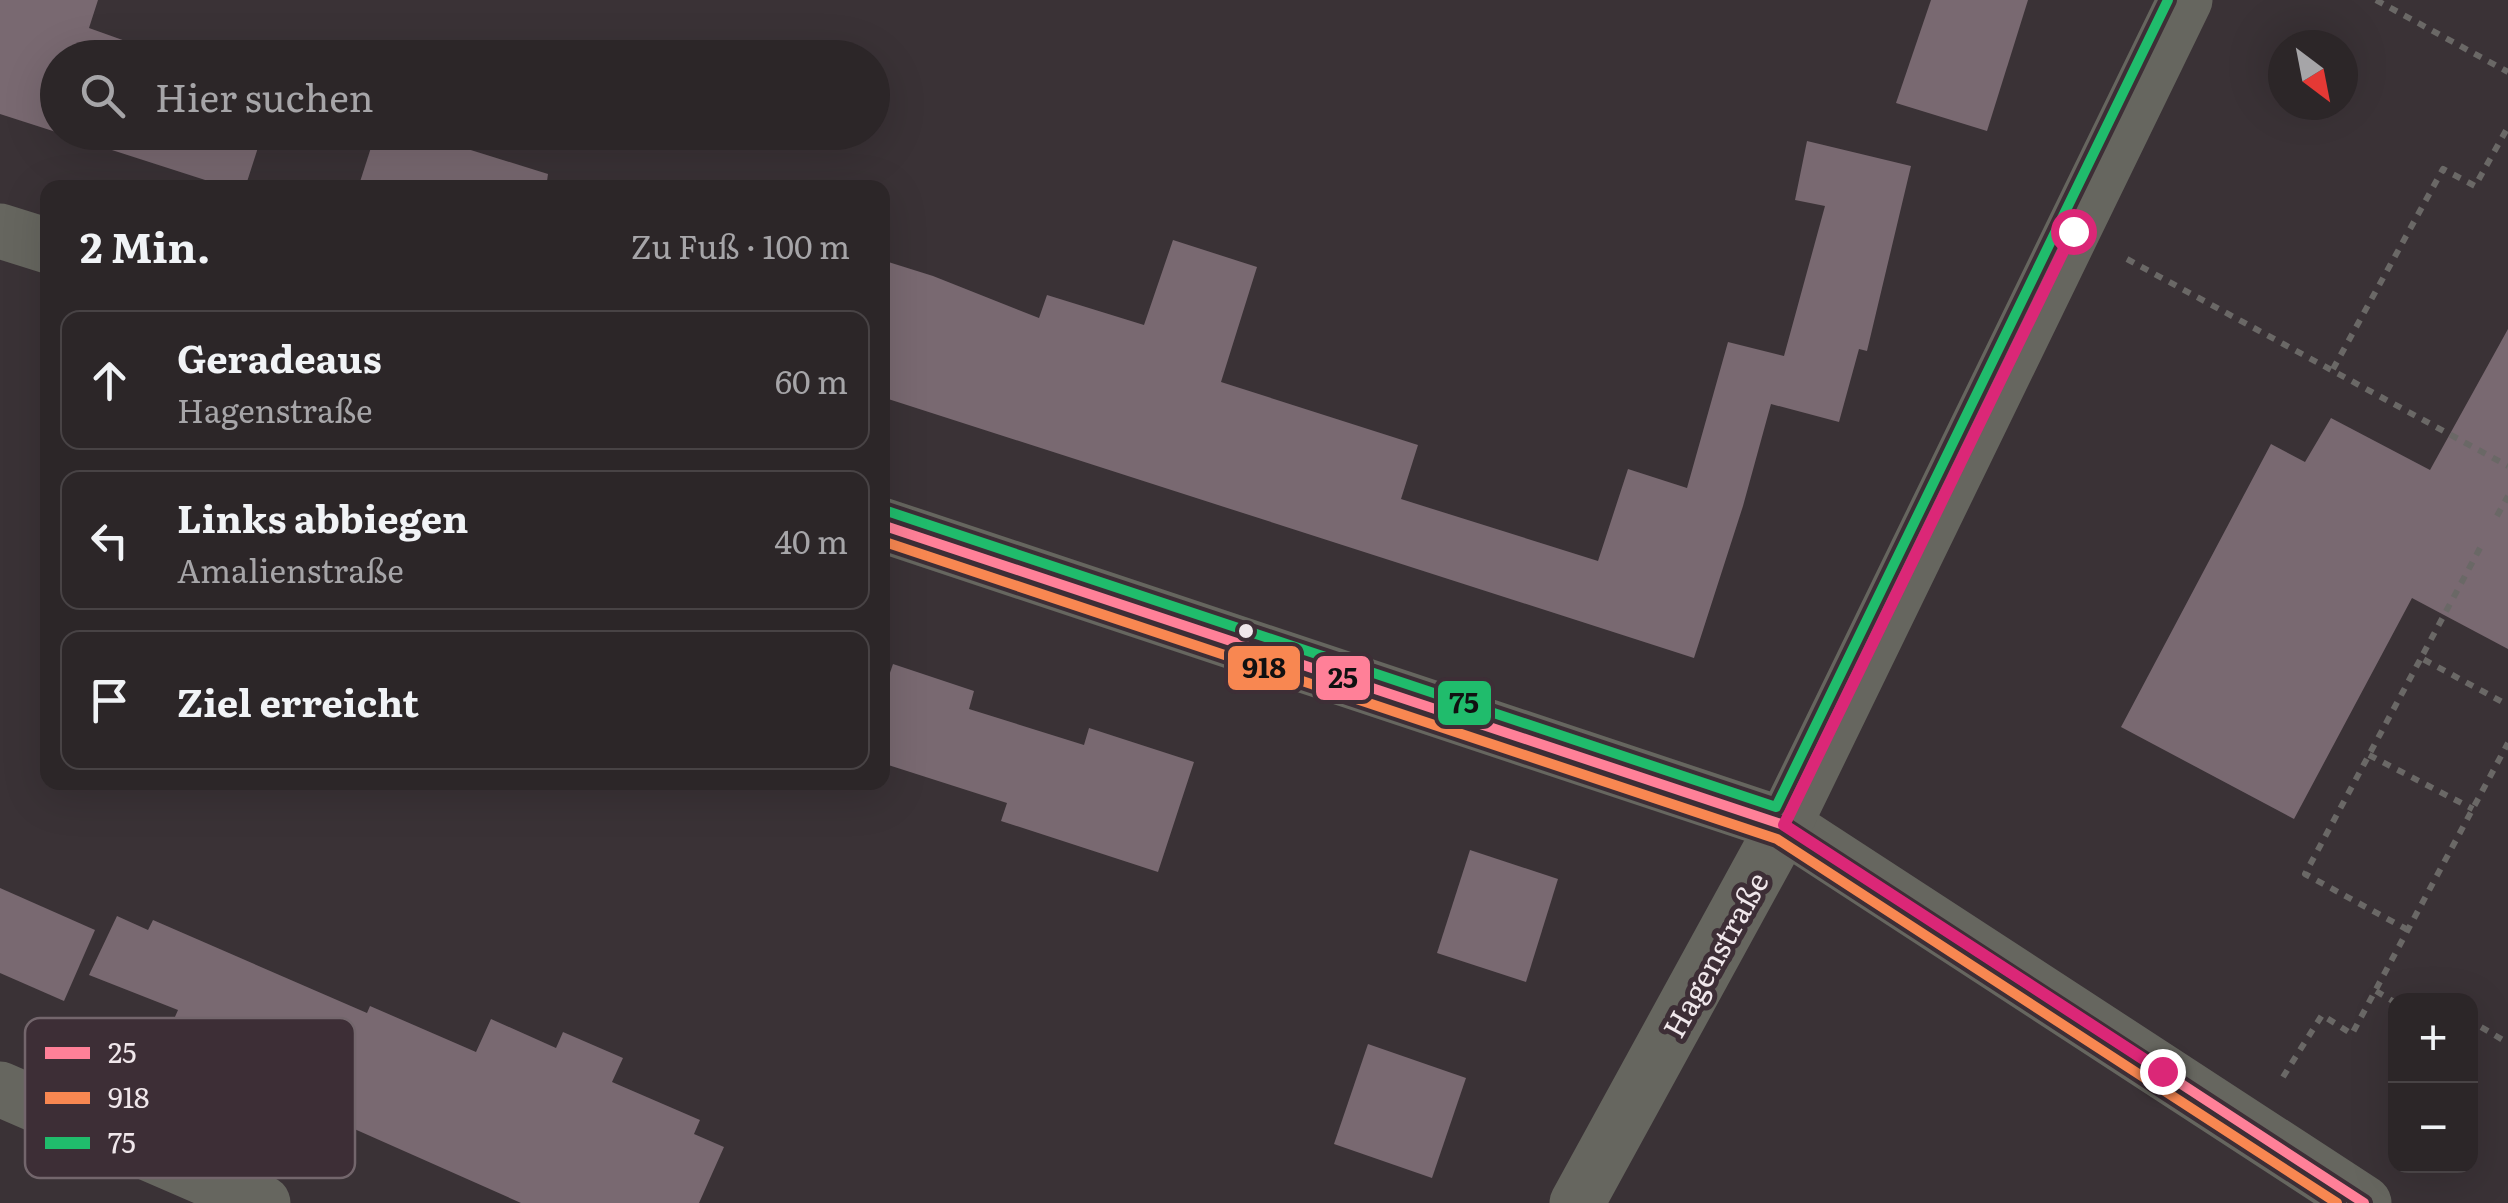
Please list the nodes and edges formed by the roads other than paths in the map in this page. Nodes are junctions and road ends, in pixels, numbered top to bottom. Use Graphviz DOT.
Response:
graph roads {
  1 [pos="2185,0"];
  2 [pos="0,232"];
  3 [pos="40,244"];
  4 [pos="890,527"];
  5 [pos="1784,825"];
  6 [pos="0,1088"];
  7 [pos="25,1099"];
  8 [pos="205,1178"];
  9 [pos="262,1203"];
  10 [pos="1578,1203"];
  11 [pos="2364,1203"];
  1 -- 5 [label="street, Hagenstraße"];
  2 -- 3 [label="street"];
  4 -- 5 [label="street"];
  5 -- 10 [label="street, Hagenstraße"];
  5 -- 11 [label="street"];
  6 -- 7 [label="street"];
  8 -- 9 [label="street"];
}
